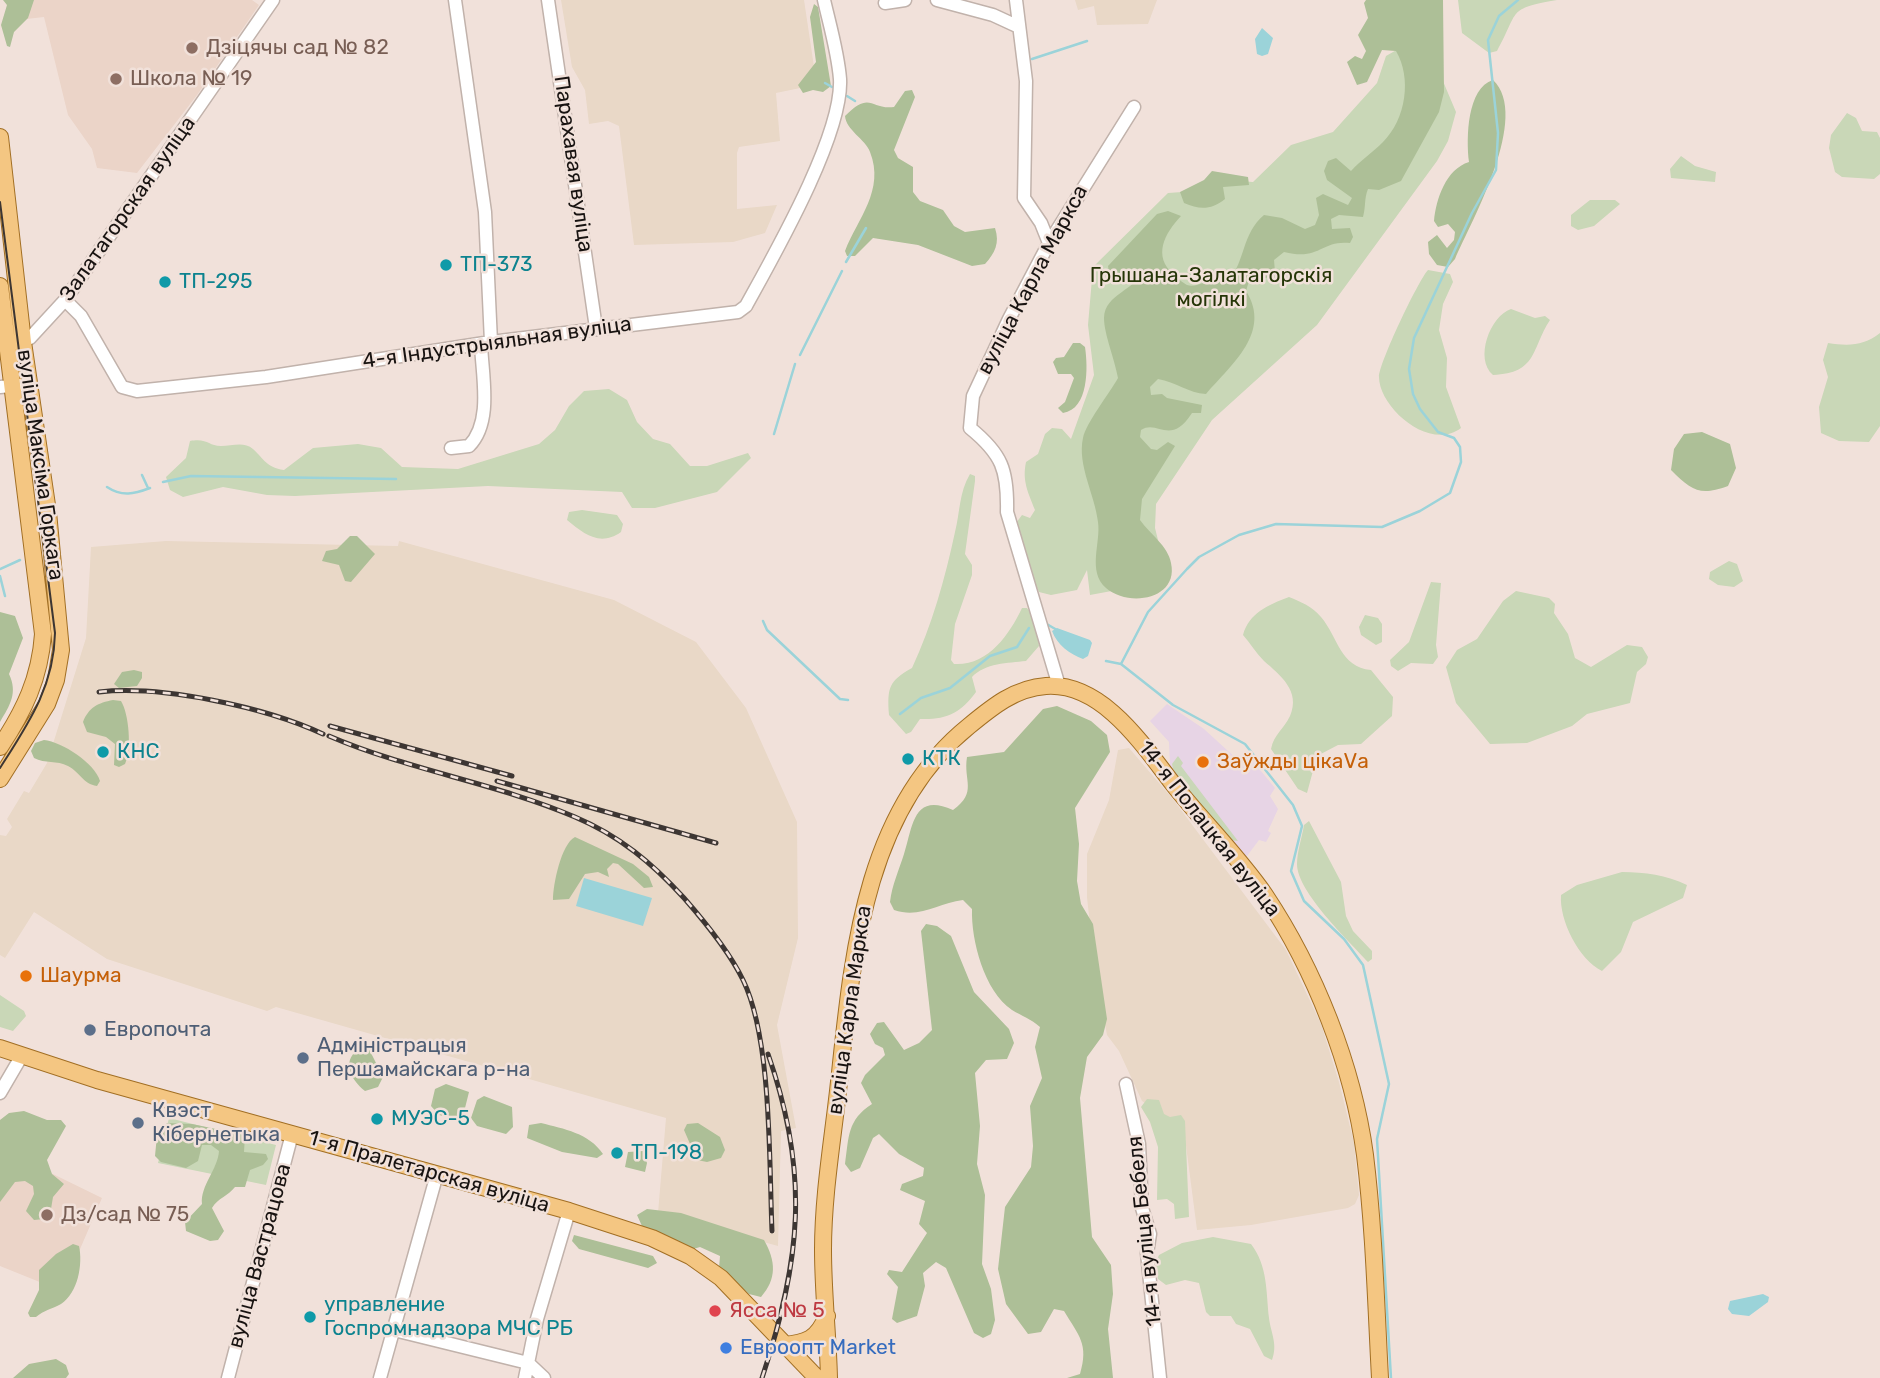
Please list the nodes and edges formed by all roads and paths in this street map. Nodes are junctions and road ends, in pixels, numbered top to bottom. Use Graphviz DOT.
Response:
graph roads {
  1 [pos="273,0"];
  2 [pos="455,0"];
  3 [pos="548,0"];
  4 [pos="824,0"];
  5 [pos="905,0"];
  6 [pos="937,0"];
  7 [pos="1017,0"];
  8 [pos="885,3"];
  9 [pos="1019,27"];
  10 [pos="1134,107"];
  11 [pos="0,137"];
  12 [pos="1049,243"];
  13 [pos="7,260"];
  14 [pos="0,286"];
  15 [pos="65,300"];
  16 [pos="596,328"];
  17 [pos="15,343"];
  18 [pos="486,343"];
  19 [pos="14,386"];
  20 [pos="451,448"];
  21 [pos="1059,686"];
  22 [pos="0,747"];
  23 [pos="0,779"];
  24 [pos="0,1048"];
  25 [pos="21,1057"];
  26 [pos="1126,1084"];
  27 [pos="0,1093"];
  28 [pos="292,1134"];
  29 [pos="437,1174"];
  30 [pos="569,1211"];
  31 [pos="828,1314"];
  32 [pos="394,1330"];
  33 [pos="784,1345"];
  34 [pos="528,1363"];
  35 [pos="228,1378"];
  36 [pos="380,1378"];
  37 [pos="525,1378"];
  38 [pos="544,1378"];
  39 [pos="817,1378"];
  40 [pos="829,1378"];
  41 [pos="1160,1378"];
  42 [pos="1380,1378"];
  1 -- 15 [label="street, Залатагорская вуліца"];
  2 -- 18 [label="street"];
  3 -- 16 [label="street, Парахавая вуліца"];
  4 -- 16 [label="street, 4-я Індустрыяльная вуліца"];
  5 -- 8 [label="street"];
  6 -- 9 [label="street"];
  7 -- 9 [label="street"];
  9 -- 12 [label="street"];
  10 -- 12 [label="street, вуліца Карла Маркса"];
  11 -- 13 [label="main road, вуліца Максіма Горкага"];
  12 -- 21 [label="street, вуліца Карла Маркса"];
  13 -- 17 [label="main road, вуліца Максіма Горкага"];
  14 -- 17 [label="main road, вуліца Максіма Горкага"];
  15 -- 17 [label="street, Залатагорская вуліца"];
  15 -- 18 [label="street, 4-я Індустрыяльная вуліца"];
  16 -- 18 [label="street, 4-я Індустрыяльная вуліца"];
  17 -- 19 [label="main road, вуліца Максіма Горкага"];
  18 -- 20 [label="street"];
  19 -- 22 [label="main road, вуліца Максіма Горкага"];
  19 -- 23 [label="main road, вуліца Максіма Горкага"];
  21 -- 31 [label="main road, вуліца Карла Маркса"];
  21 -- 42 [label="main road, 14-я Полацкая вуліца"];
  24 -- 25 [label="main road, 1-я Пралетарская вуліца"];
  25 -- 27 [label="street"];
  25 -- 28 [label="main road, 1-я Пралетарская вуліца"];
  26 -- 41 [label="street, 14-я вуліца Бебеля"];
  28 -- 29 [label="main road, 1-я Пралетарская вуліца"];
  28 -- 35 [label="street, вуліца Вастрацова"];
  29 -- 30 [label="main road, 1-я Пралетарская вуліца"];
  29 -- 32 [label="street"];
  30 -- 33 [label="main road, 1-я Пралетарская вуліца"];
  30 -- 34 [label="street"];
  31 -- 33 [label="main road"];
  31 -- 40 [label="main road, вуліца Карла Маркса"];
  32 -- 34 [label="street"];
  32 -- 36 [label="street"];
  33 -- 39 [label="main road"];
  34 -- 37 [label="street"];
  34 -- 38 [label="street"];
}
